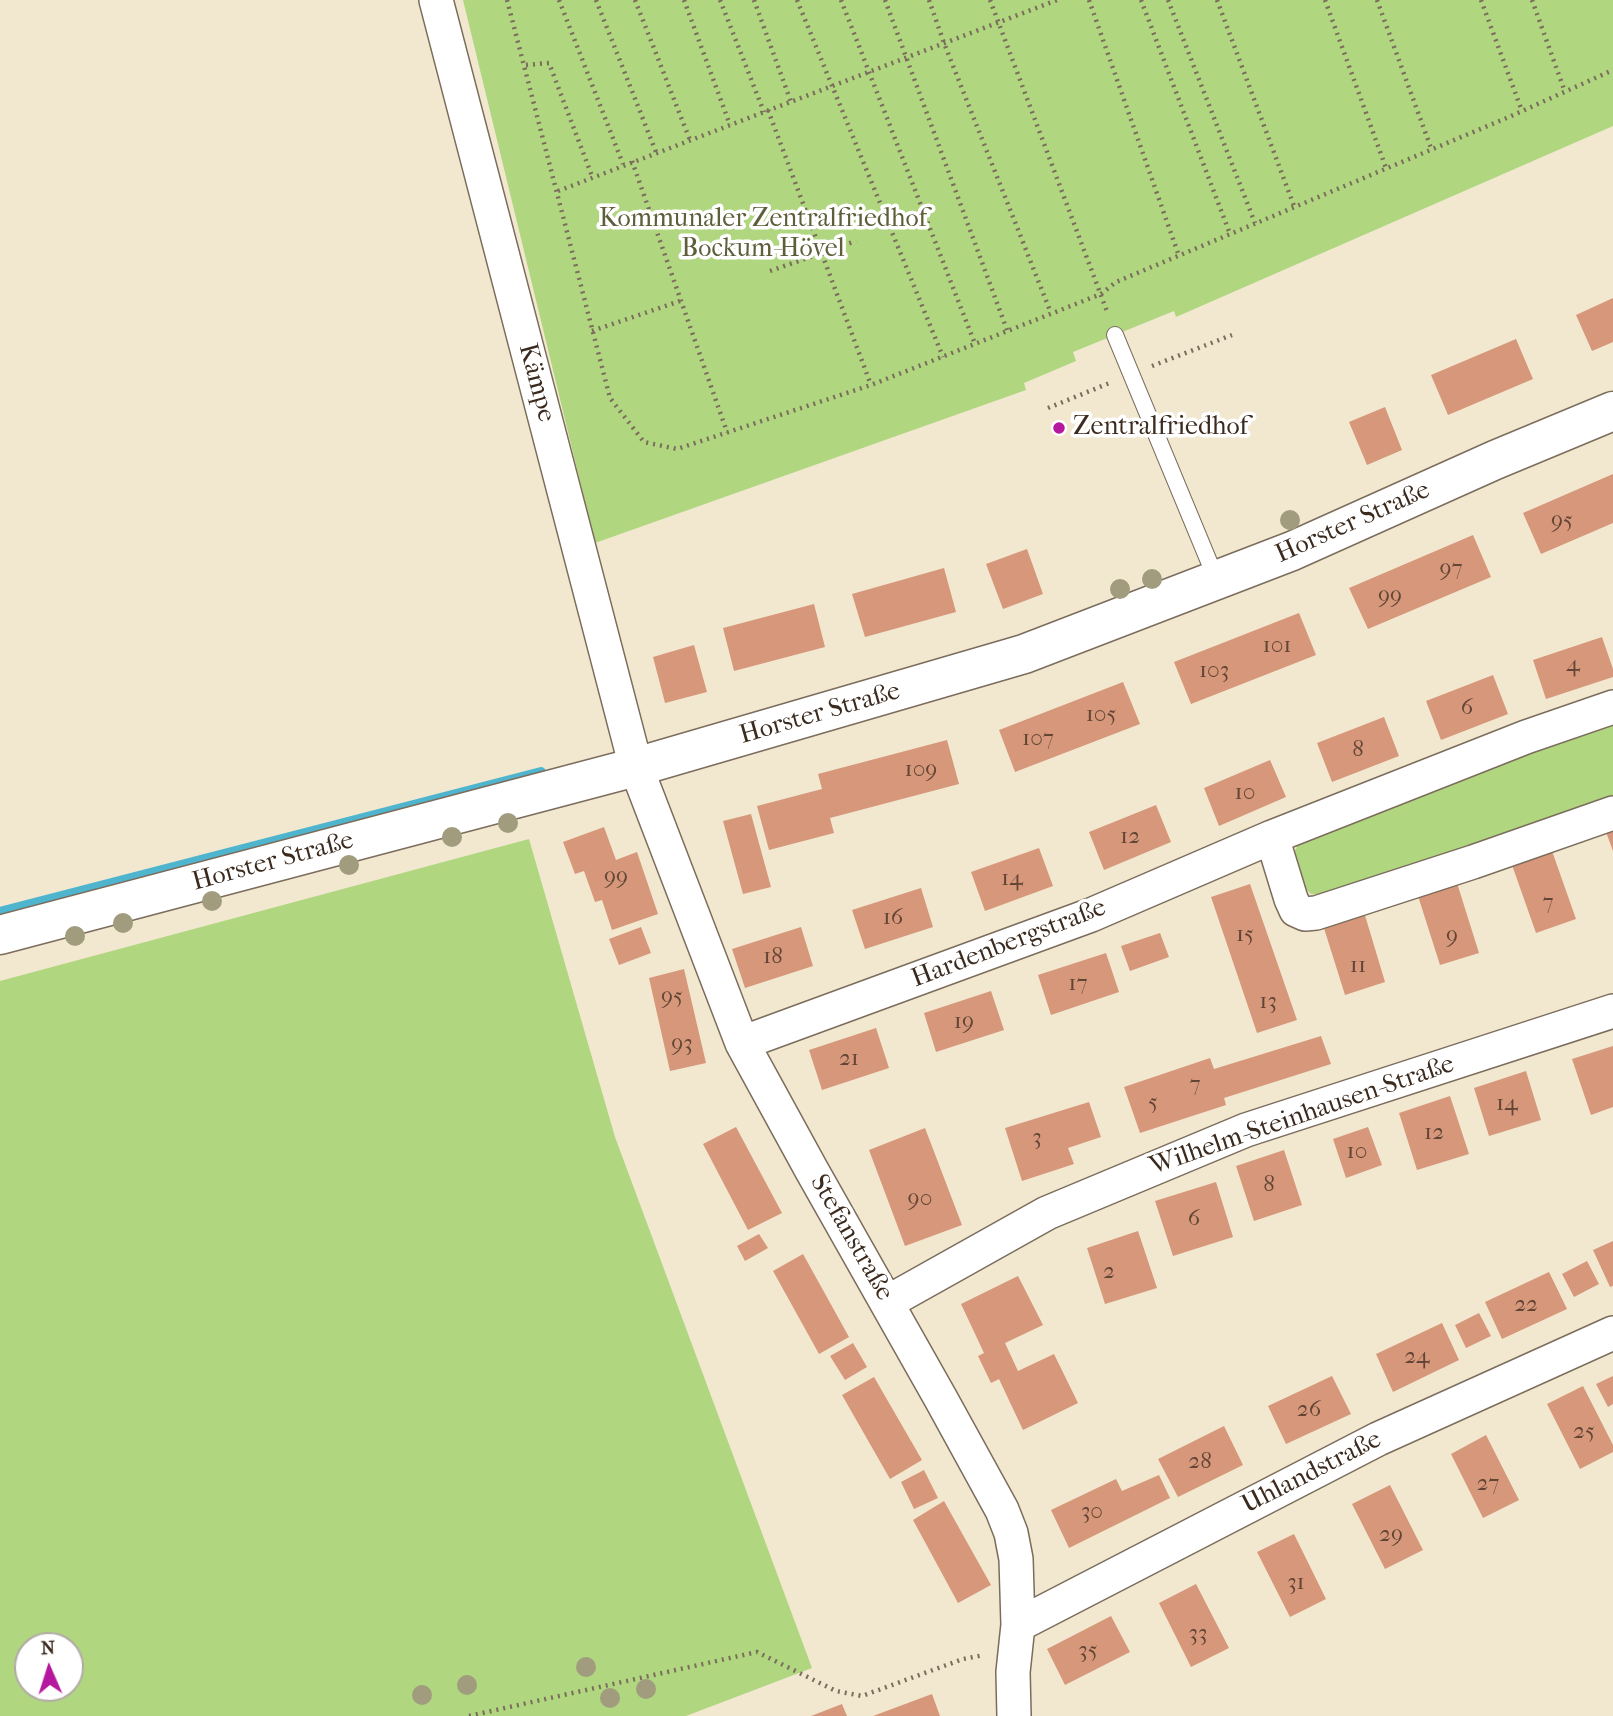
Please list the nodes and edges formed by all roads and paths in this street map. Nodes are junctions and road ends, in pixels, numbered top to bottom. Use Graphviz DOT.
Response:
graph roads {
  1 [pos="436,0"];
  2 [pos="507,0"];
  3 [pos="559,0"];
  4 [pos="596,0"];
  5 [pos="635,0"];
  6 [pos="684,0"];
  7 [pos="720,0"];
  8 [pos="754,0"];
  9 [pos="797,0"];
  10 [pos="841,0"];
  11 [pos="885,0"];
  12 [pos="929,0"];
  13 [pos="990,0"];
  14 [pos="1057,0"];
  15 [pos="1089,0"];
  16 [pos="1141,0"];
  17 [pos="1168,0"];
  18 [pos="1217,0"];
  19 [pos="1325,0"];
  20 [pos="1377,0"];
  21 [pos="1481,0"];
  22 [pos="1532,0"];
  23 [pos="998,22"];
  24 [pos="944,43"];
  25 [pos="906,57"];
  26 [pos="526,65"];
  27 [pos="1613,70"];
  28 [pos="869,71"];
  29 [pos="831,86"];
  30 [pos="1565,92"];
  31 [pos="791,102"];
  32 [pos="766,111"];
  33 [pos="1522,111"];
  34 [pos="730,125"];
  35 [pos="690,139"];
  36 [pos="1431,148"];
  37 [pos="656,152"];
  38 [pos="632,161"];
  39 [pos="623,164"];
  40 [pos="1386,168"];
  41 [pos="592,176"];
  42 [pos="558,191"];
  43 [pos="1294,206"];
  44 [pos="1255,223"];
  45 [pos="1230,234"];
  46 [pos="856,241"];
  47 [pos="822,254"];
  48 [pos="1179,256"];
  49 [pos="770,271"];
  50 [pos="1101,294"];
  51 [pos="680,301"];
  52 [pos="1051,313"];
  53 [pos="1007,330"];
  54 [pos="592,331"];
  55 [pos="1115,335"];
  56 [pos="975,344"];
  57 [pos="943,356"];
  58 [pos="871,385"];
  59 [pos="1613,411"];
  60 [pos="727,432"];
  61 [pos="1217,581"];
  62 [pos="1613,707"];
  63 [pos="636,767"];
  64 [pos="1613,813"];
  65 [pos="1272,837"];
  66 [pos="0,935"];
  67 [pos="1613,1011"];
  68 [pos="743,1043"];
  69 [pos="888,1302"];
  70 [pos="1613,1334"];
  71 [pos="1017,1637"];
  72 [pos="469,1716"];
  73 [pos="1014,1716"];
  1 -- 63 [label="street, Kämpe"];
  2 -- 26 [label="path"];
  3 -- 39 [label="path"];
  4 -- 37 [label="path"];
  5 -- 35 [label="path"];
  6 -- 34 [label="path"];
  7 -- 32 [label="path"];
  8 -- 31 [label="path"];
  9 -- 29 [label="path"];
  10 -- 28 [label="path"];
  11 -- 25 [label="path"];
  12 -- 24 [label="path"];
  13 -- 23 [label="path"];
  14 -- 23 [label="path"];
  15 -- 48 [label="path"];
  16 -- 45 [label="path"];
  17 -- 44 [label="path"];
  18 -- 43 [label="path"];
  19 -- 40 [label="path"];
  20 -- 36 [label="path"];
  21 -- 33 [label="path"];
  22 -- 30 [label="path"];
  23 -- 24 [label="path"];
  23 -- 50 [label="path"];
  24 -- 25 [label="path"];
  24 -- 52 [label="path"];
  25 -- 28 [label="path"];
  25 -- 53 [label="path"];
  26 -- 41 [label="path"];
  26 -- 42 [label="path"];
  27 -- 30 [label="path"];
  28 -- 29 [label="path"];
  28 -- 56 [label="path"];
  29 -- 31 [label="path"];
  29 -- 57 [label="path"];
  30 -- 33 [label="path"];
  31 -- 32 [label="path"];
  32 -- 34 [label="path"];
  32 -- 47 [label="path"];
  33 -- 36 [label="path"];
  34 -- 35 [label="path"];
  35 -- 37 [label="path"];
  36 -- 40 [label="path"];
  37 -- 38 [label="path"];
  38 -- 39 [label="path"];
  38 -- 51 [label="path"];
  39 -- 41 [label="path"];
  40 -- 43 [label="path"];
  41 -- 42 [label="path"];
  42 -- 54 [label="path"];
  43 -- 44 [label="path"];
  44 -- 45 [label="path"];
  45 -- 48 [label="path"];
  46 -- 47 [label="path"];
  47 -- 49 [label="path"];
  47 -- 58 [label="path"];
  48 -- 50 [label="path"];
  50 -- 52 [label="path"];
  50 -- 55 [label="path"];
  51 -- 54 [label="path"];
  51 -- 60 [label="path"];
  52 -- 53 [label="path"];
  53 -- 56 [label="path"];
  54 -- 60 [label="path"];
  55 -- 61 [label="lane"];
  56 -- 57 [label="path"];
  57 -- 58 [label="path"];
  58 -- 60 [label="path"];
  59 -- 61 [label="street, Horster Straße"];
  61 -- 63 [label="street, Horster Straße"];
  62 -- 65 [label="street, Hardenbergstraße"];
  63 -- 66 [label="street, Horster Straße"];
  63 -- 68 [label="street, Stefanstraße"];
  64 -- 65 [label="street"];
  65 -- 68 [label="street, Hardenbergstraße"];
  67 -- 69 [label="street, Wilhelm-Steinhausen-Straße"];
  68 -- 69 [label="street, Stefanstraße"];
  69 -- 71 [label="street, Stefanstraße"];
  70 -- 71 [label="street, Uhlandstraße"];
  71 -- 72 [label="path"];
  71 -- 73 [label="street, Stefanstraße"];
}
